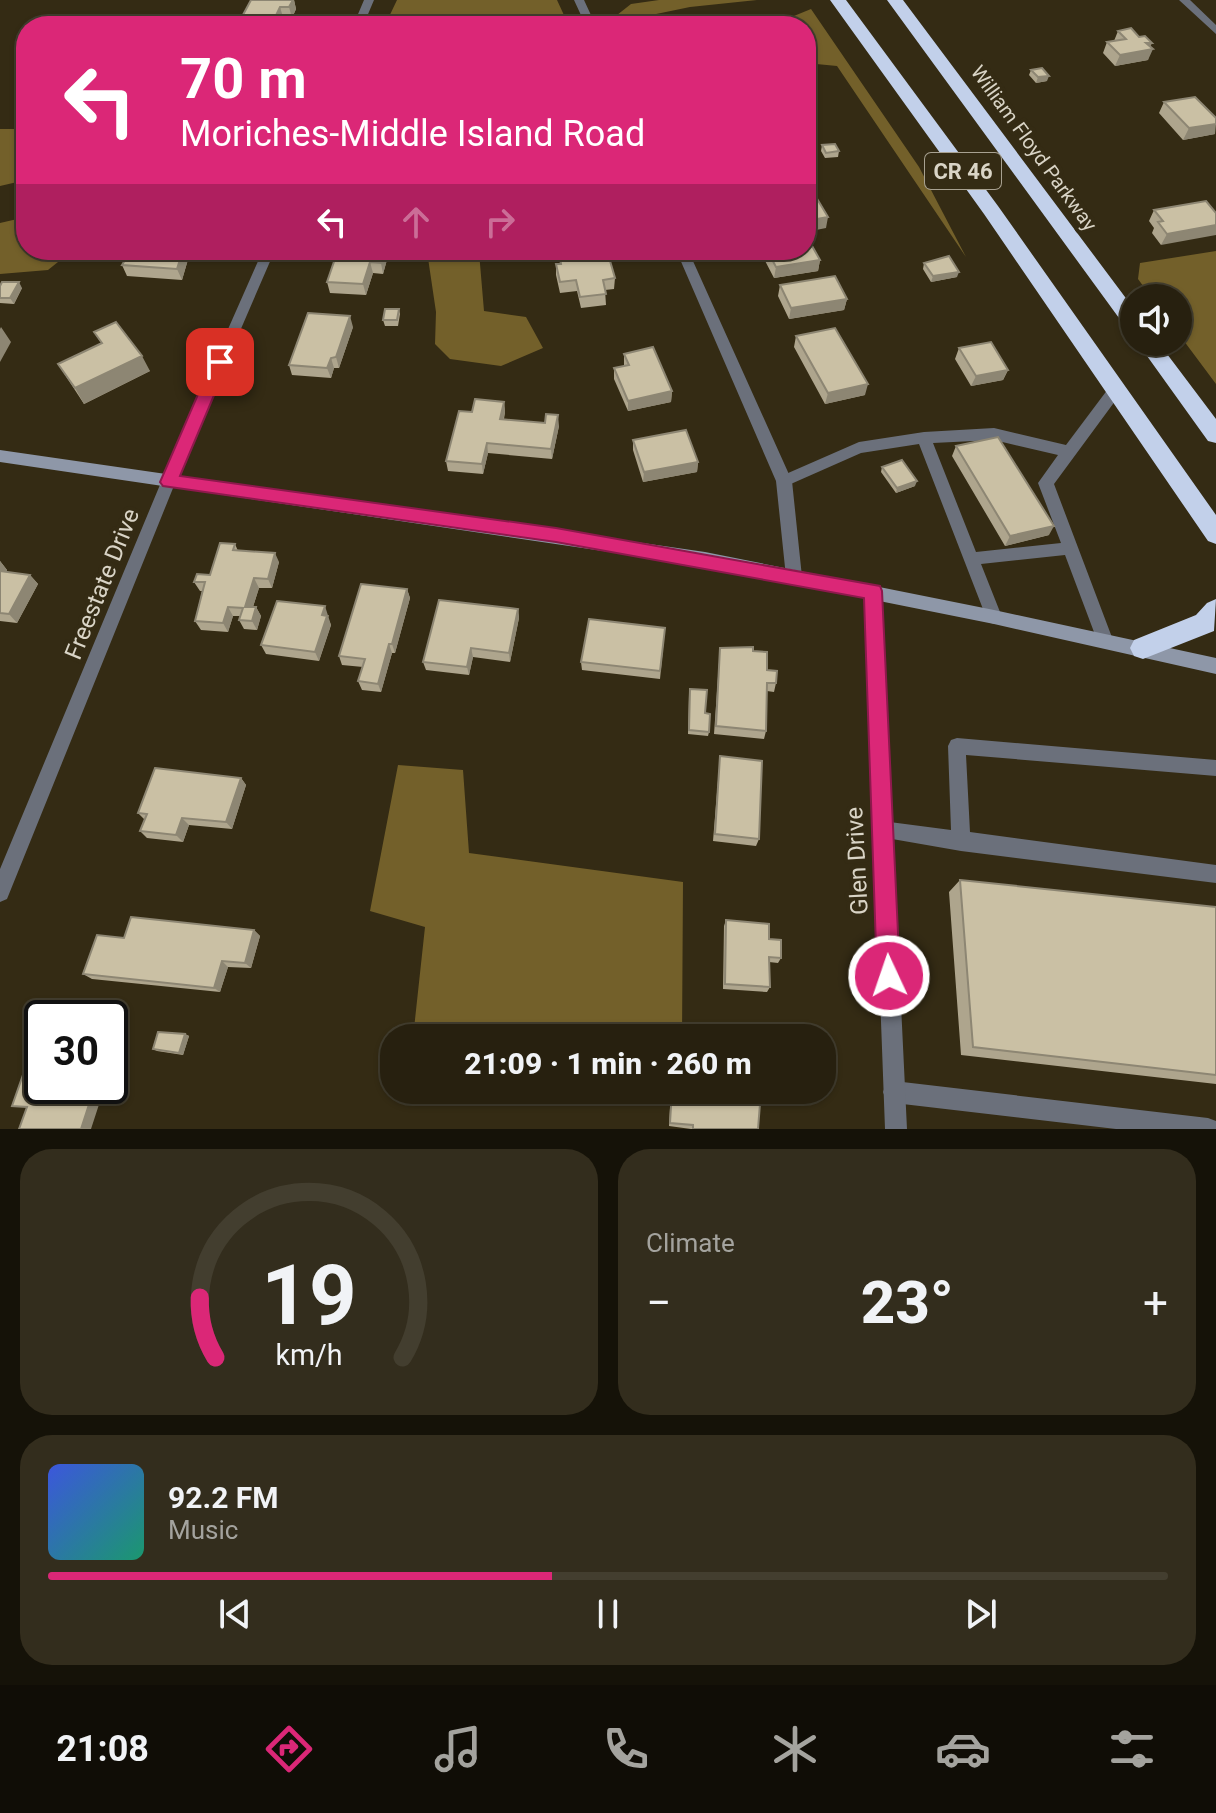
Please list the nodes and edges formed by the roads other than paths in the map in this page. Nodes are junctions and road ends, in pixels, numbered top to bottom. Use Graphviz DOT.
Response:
graph roads {
  1 [pos="838,0"];
  2 [pos="895,0"];
  3 [pos="1184,0"];
  4 [pos="1216,31"];
  5 [pos="265,260"];
  6 [pos="686,260"];
  7 [pos="1120,305"];
  8 [pos="1157,356"];
  9 [pos="1116,389"];
  10 [pos="1216,435"];
  11 [pos="924,438"];
  12 [pos="1069,452"];
  13 [pos="0,456"];
  14 [pos="784,481"];
  15 [pos="169,482"];
  16 [pos="1192,499"];
  17 [pos="1216,534"];
  18 [pos="1071,548"];
  19 [pos="1216,553"];
  20 [pos="971,559"];
  21 [pos="794,577"];
  22 [pos="873,591"];
  23 [pos="1216,610"];
  24 [pos="994,617"];
  25 [pos="1105,640"];
  26 [pos="1143,648"];
  27 [pos="1216,666"];
  28 [pos="1216,768"];
  29 [pos="882,830"];
  30 [pos="961,842"];
  31 [pos="1216,874"];
  32 [pos="0,892"];
  33 [pos="894,1092"];
  34 [pos="896,1129"];
  35 [pos="1208,1129"];
  1 -- 9 [label="highway, CR 46"];
  2 -- 7 [label="highway, William Floyd Parkway / CR 46"];
  3 -- 4 [label="street"];
  5 -- 15 [label="street, Freestate Drive"];
  6 -- 14 [label="street"];
  8 -- 10 [label="highway"];
  9 -- 12 [label="street"];
  9 -- 16 [label="highway, CR 46"];
  11 -- 12 [label="street"];
  11 -- 14 [label="street"];
  11 -- 20 [label="street"];
  12 -- 18 [label="street"];
  13 -- 15 [label="main road"];
  14 -- 21 [label="street"];
  15 -- 21 [label="main road"];
  15 -- 32 [label="street, Freestate Drive"];
  16 -- 17 [label="highway, CR 46"];
  16 -- 19 [label="highway"];
  18 -- 20 [label="street"];
  18 -- 25 [label="street"];
  20 -- 24 [label="street"];
  21 -- 22 [label="main road"];
  22 -- 24 [label="main road"];
  22 -- 29 [label="street, Glen Drive"];
  23 -- 26 [label="highway"];
  24 -- 25 [label="main road"];
  25 -- 26 [label="main road"];
  26 -- 27 [label="main road"];
  28 -- 30 [label="street"];
  29 -- 30 [label="street"];
  29 -- 33 [label="street, Glen Drive"];
  30 -- 31 [label="street"];
  33 -- 34 [label="street, Glen Drive"];
  33 -- 35 [label="street"];
}
